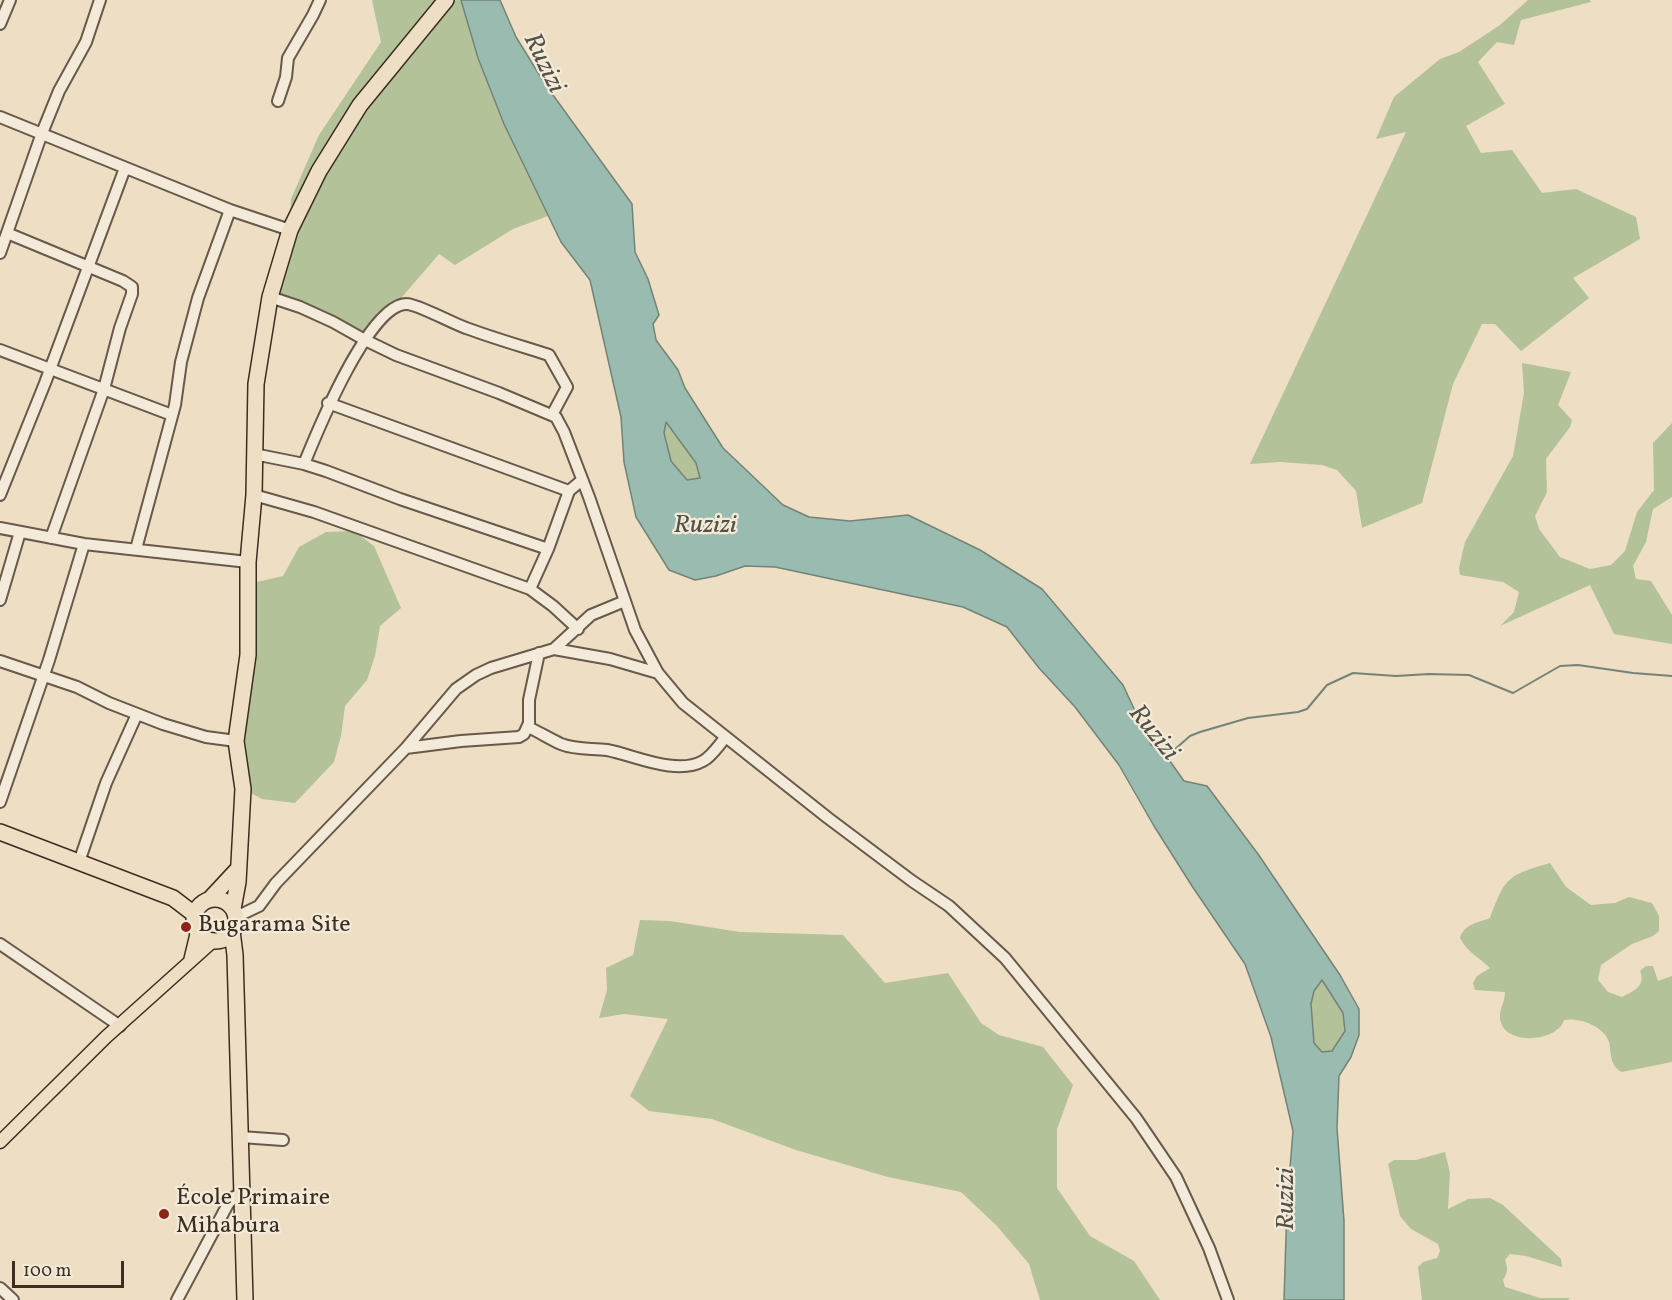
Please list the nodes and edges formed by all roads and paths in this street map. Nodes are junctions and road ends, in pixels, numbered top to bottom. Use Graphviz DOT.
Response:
graph roads {
  1 [pos="9,0"];
  2 [pos="100,0"];
  3 [pos="320,0"];
  4 [pos="446,0"];
  5 [pos="0,24"];
  6 [pos="278,101"];
  7 [pos="0,117"];
  8 [pos="42,133"];
  9 [pos="125,168"];
  10 [pos="230,210"];
  11 [pos="290,230"];
  12 [pos="7,232"];
  13 [pos="0,253"];
  14 [pos="88,268"];
  15 [pos="270,297"];
  16 [pos="365,340"];
  17 [pos="0,350"];
  18 [pos="50,368"];
  19 [pos="104,389"];
  20 [pos="328,403"];
  21 [pos="172,415"];
  22 [pos="552,415"];
  23 [pos="254,454"];
  24 [pos="304,464"];
  25 [pos="582,480"];
  26 [pos="569,490"];
  27 [pos="0,495"];
  28 [pos="254,495"];
  29 [pos="0,528"];
  30 [pos="20,532"];
  31 [pos="51,538"];
  32 [pos="84,544"];
  33 [pos="136,549"];
  34 [pos="548,549"];
  35 [pos="248,562"];
  36 [pos="530,590"];
  37 [pos="0,600"];
  38 [pos="626,601"];
  39 [pos="578,629"];
  40 [pos="554,649"];
  41 [pos="539,653"];
  42 [pos="0,661"];
  43 [pos="658,673"];
  44 [pos="44,676"];
  45 [pos="137,714"];
  46 [pos="528,727"];
  47 [pos="725,738"];
  48 [pos="236,741"];
  49 [pos="406,748"];
  50 [pos="0,802"];
  51 [pos="0,832"];
  52 [pos="79,862"];
  53 [pos="237,870"];
  54 [pos="173,898"];
  55 [pos="208,900"];
  56 [pos="194,914"];
  57 [pos="234,919"];
  58 [pos="197,932"];
  59 [pos="213,941"];
  60 [pos="0,944"];
  61 [pos="189,962"];
  62 [pos="120,1026"];
  63 [pos="241,1137"];
  64 [pos="283,1140"];
  65 [pos="0,1142"];
  66 [pos="241,1194"];
  67 [pos="0,1288"];
  68 [pos="13,1300"];
  69 [pos="177,1300"];
  70 [pos="245,1300"];
  71 [pos="1228,1300"];
  1 -- 5 [label="street"];
  2 -- 8 [label="street"];
  3 -- 6 [label="street"];
  4 -- 11 [label="highway"];
  7 -- 8 [label="street"];
  8 -- 9 [label="street"];
  8 -- 12 [label="street"];
  9 -- 10 [label="street"];
  9 -- 14 [label="street"];
  10 -- 11 [label="street"];
  10 -- 21 [label="street"];
  11 -- 15 [label="highway"];
  12 -- 13 [label="street"];
  12 -- 14 [label="street"];
  14 -- 18 [label="street"];
  14 -- 19 [label="street"];
  15 -- 16 [label="street"];
  15 -- 23 [label="highway"];
  16 -- 20 [label="street"];
  16 -- 22 [label="street"];
  16 -- 22 [label="street"];
  17 -- 18 [label="street"];
  18 -- 19 [label="street"];
  18 -- 27 [label="street"];
  19 -- 21 [label="street"];
  19 -- 31 [label="street"];
  20 -- 24 [label="street"];
  20 -- 26 [label="street"];
  21 -- 33 [label="street"];
  22 -- 25 [label="street"];
  23 -- 24 [label="street"];
  23 -- 28 [label="highway"];
  24 -- 34 [label="street"];
  25 -- 26 [label="street"];
  25 -- 38 [label="street"];
  26 -- 34 [label="street"];
  28 -- 35 [label="highway"];
  28 -- 36 [label="street"];
  29 -- 30 [label="street"];
  30 -- 31 [label="street"];
  30 -- 37 [label="street"];
  31 -- 32 [label="street"];
  32 -- 33 [label="street"];
  32 -- 44 [label="street"];
  33 -- 35 [label="street"];
  34 -- 36 [label="street"];
  35 -- 48 [label="highway"];
  36 -- 39 [label="street"];
  38 -- 39 [label="street"];
  38 -- 43 [label="street"];
  39 -- 40 [label="street"];
  40 -- 41 [label="street"];
  40 -- 43 [label="street"];
  41 -- 46 [label="street"];
  41 -- 49 [label="street"];
  42 -- 44 [label="street"];
  43 -- 47 [label="street"];
  44 -- 45 [label="street"];
  44 -- 50 [label="street"];
  45 -- 48 [label="street"];
  45 -- 52 [label="street"];
  46 -- 47 [label="street"];
  46 -- 49 [label="street"];
  47 -- 71 [label="street"];
  48 -- 53 [label="highway"];
  49 -- 57 [label="street"];
  51 -- 52 [label="highway"];
  52 -- 54 [label="highway"];
  53 -- 55 [label="highway"];
  53 -- 57 [label="highway"];
  54 -- 55 [label="highway"];
  54 -- 56 [label="highway"];
  55 -- 56 [label="highway"];
  55 -- 57 [label="highway"];
  56 -- 58 [label="highway"];
  57 -- 59 [label="highway"];
  57 -- 63 [label="highway"];
  58 -- 59 [label="highway"];
  58 -- 61 [label="main road"];
  59 -- 61 [label="main road"];
  60 -- 62 [label="street"];
  61 -- 62 [label="main road"];
  62 -- 65 [label="main road"];
  63 -- 64 [label="street"];
  63 -- 66 [label="highway"];
  66 -- 69 [label="street"];
  66 -- 70 [label="highway"];
  67 -- 68 [label="street"];
}
